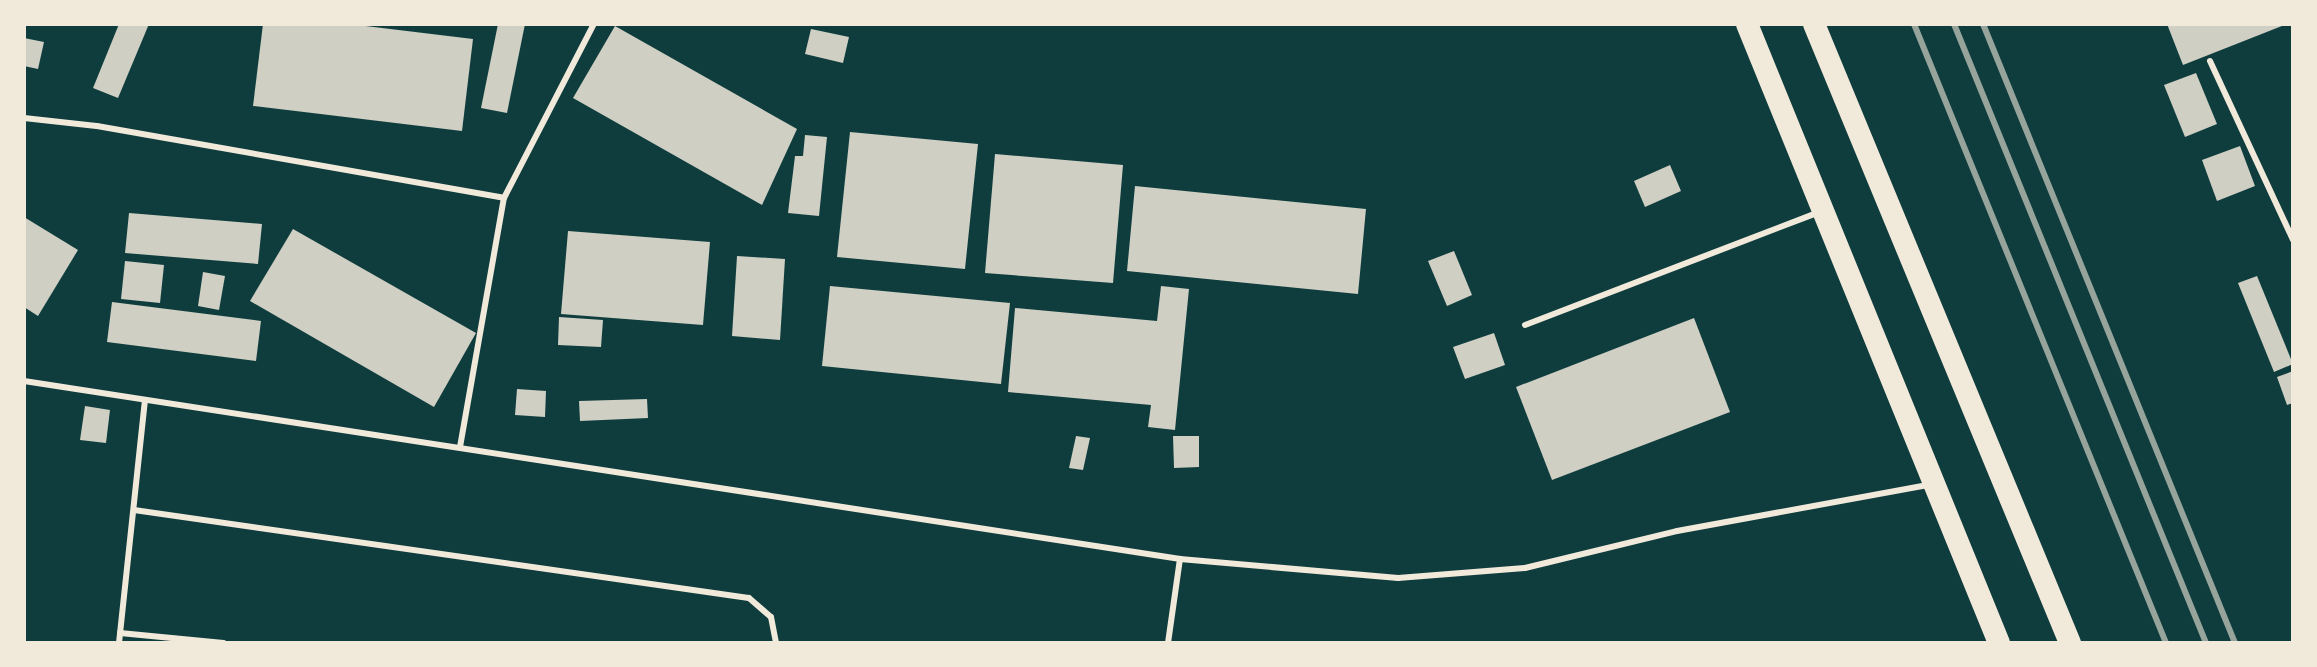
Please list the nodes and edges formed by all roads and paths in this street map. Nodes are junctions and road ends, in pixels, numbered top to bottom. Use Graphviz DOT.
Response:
graph roads {
  1 [pos="594,24"];
  2 [pos="1747,24"];
  3 [pos="1814,24"];
  4 [pos="2210,61"];
  5 [pos="24,118"];
  6 [pos="504,198"];
  7 [pos="1824,210"];
  8 [pos="2293,240"];
  9 [pos="1525,325"];
  10 [pos="24,381"];
  11 [pos="145,400"];
  12 [pos="460,447"];
  13 [pos="1935,483"];
  14 [pos="134,510"];
  15 [pos="1180,559"];
  16 [pos="120,633"];
  17 [pos="119,643"];
  18 [pos="224,643"];
  19 [pos="776,643"];
  20 [pos="1168,643"];
  21 [pos="1999,643"];
  22 [pos="2070,643"];
  1 -- 6 [label="lane"];
  2 -- 7 [label="highway"];
  3 -- 22 [label="highway"];
  4 -- 8 [label="lane"];
  5 -- 6 [label="lane"];
  6 -- 12 [label="lane"];
  7 -- 9 [label="lane"];
  7 -- 13 [label="highway"];
  10 -- 11 [label="lane"];
  11 -- 12 [label="lane"];
  11 -- 14 [label="lane"];
  12 -- 15 [label="lane"];
  13 -- 15 [label="lane"];
  13 -- 21 [label="highway"];
  14 -- 16 [label="lane"];
  14 -- 19 [label="lane"];
  15 -- 20 [label="lane"];
  16 -- 17 [label="lane"];
  16 -- 18 [label="lane"];
}
